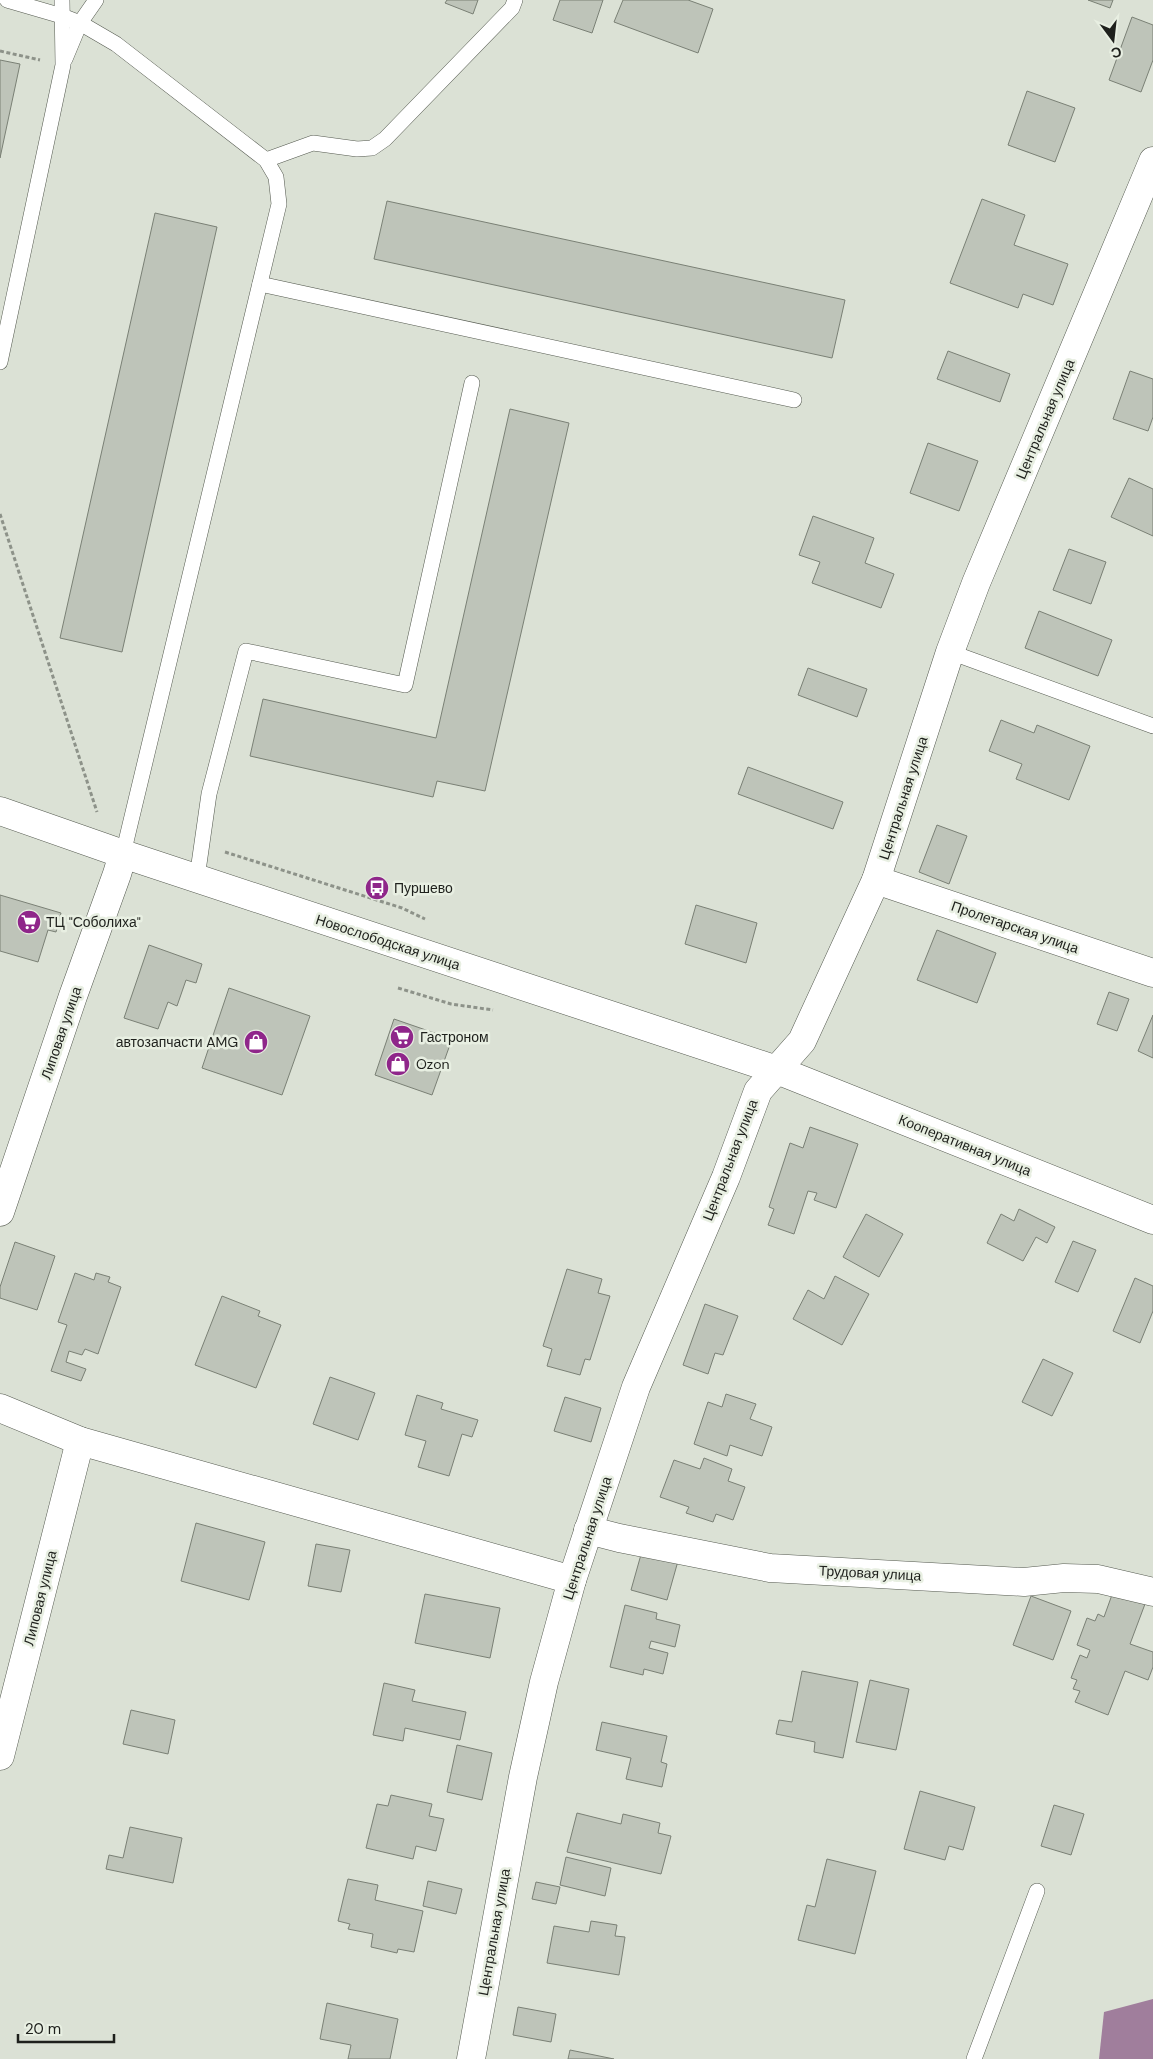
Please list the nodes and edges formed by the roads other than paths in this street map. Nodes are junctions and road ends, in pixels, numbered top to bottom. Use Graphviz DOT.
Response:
graph roads {
  1 [pos="7,0"];
  2 [pos="62,0"];
  3 [pos="96,0"];
  4 [pos="515,0"];
  5 [pos="62,16"];
  6 [pos="80,23"];
  7 [pos="63,65"];
  8 [pos="266,160"];
  9 [pos="1153,161"];
  10 [pos="260,284"];
  11 [pos="0,362"];
  12 [pos="472,383"];
  13 [pos="794,400"];
  14 [pos="950,652"];
  15 [pos="1153,726"];
  16 [pos="0,811"];
  17 [pos="123,854"];
  18 [pos="197,878"];
  19 [pos="876,880"];
  20 [pos="1153,974"];
  21 [pos="777,1070"];
  22 [pos="0,1212"];
  23 [pos="1153,1220"];
  24 [pos="0,1408"];
  25 [pos="80,1441"];
  26 [pos="588,1530"];
  27 [pos="572,1580"];
  28 [pos="1153,1592"];
  29 [pos="0,1756"];
  30 [pos="1037,1891"];
  31 [pos="471,2059"];
  32 [pos="974,2059"];
  1 -- 5 [label="lane"];
  2 -- 5 [label="lane"];
  3 -- 6 [label="lane"];
  4 -- 8 [label="lane"];
  5 -- 6 [label="lane"];
  5 -- 7 [label="lane"];
  6 -- 7 [label="lane"];
  6 -- 8 [label="lane"];
  7 -- 11 [label="lane"];
  8 -- 10 [label="lane"];
  9 -- 14 [label="street, Центральная улица"];
  10 -- 13 [label="lane"];
  10 -- 17 [label="lane"];
  12 -- 18 [label="lane"];
  14 -- 15 [label="lane"];
  14 -- 19 [label="street, Центральная улица"];
  16 -- 17 [label="street, Новослободская улица"];
  17 -- 18 [label="street, Новослободская улица"];
  17 -- 22 [label="street, Липовая улица"];
  18 -- 21 [label="street, Новослободская улица"];
  19 -- 20 [label="street, Пролетарская улица"];
  19 -- 21 [label="street, Центральная улица"];
  21 -- 23 [label="street, Кооперативная улица"];
  21 -- 26 [label="street, Центральная улица"];
  24 -- 25 [label="street"];
  25 -- 27 [label="street"];
  25 -- 29 [label="street, Липовая улица"];
  26 -- 27 [label="street, Центральная улица"];
  26 -- 28 [label="street, Трудовая улица"];
  27 -- 31 [label="street, Центральная улица"];
  30 -- 32 [label="lane"];
}
